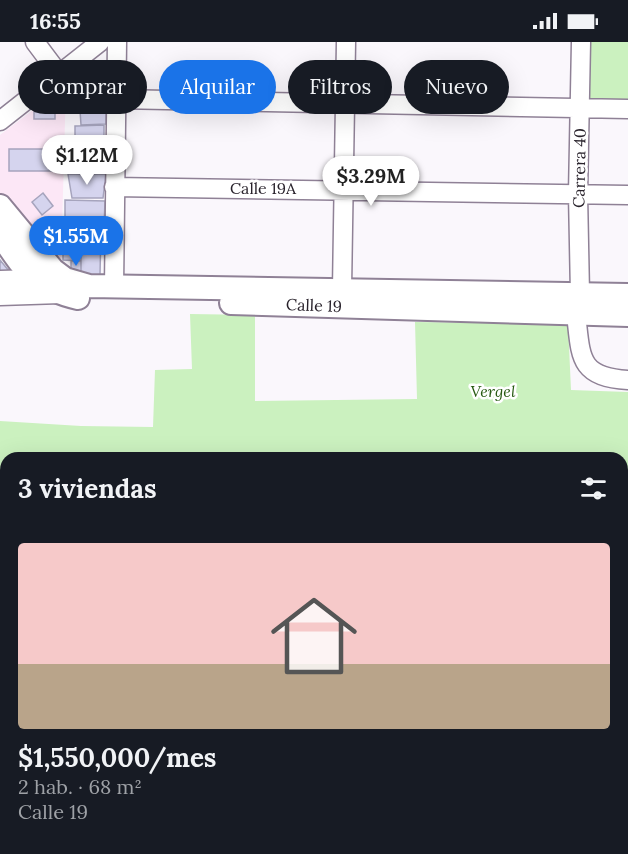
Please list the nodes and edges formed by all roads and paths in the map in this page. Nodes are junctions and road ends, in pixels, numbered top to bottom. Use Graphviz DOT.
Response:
graph roads {
  1 [pos="35,42"];
  2 [pos="100,42"];
  3 [pos="117,42"];
  4 [pos="346,42"];
  5 [pos="581,42"];
  6 [pos="48,60"];
  7 [pos="77,60"];
  8 [pos="117,60"];
  9 [pos="346,60"];
  10 [pos="147,100"];
  11 [pos="288,102"];
  12 [pos="392,104"];
  13 [pos="18,107"];
  14 [pos="580,109"];
  15 [pos="628,109"];
  16 [pos="116,114"];
  17 [pos="345,114"];
  18 [pos="0,121"];
  19 [pos="114,188"];
  20 [pos="344,189"];
  21 [pos="578,194"];
  22 [pos="628,195"];
  23 [pos="0,206"];
  24 [pos="0,234"];
  25 [pos="34,279"];
  26 [pos="0,280"];
  27 [pos="64,287"];
  28 [pos="114,287"];
  29 [pos="342,289"];
  30 [pos="628,295"];
  31 [pos="0,296"];
  32 [pos="578,304"];
  33 [pos="628,315"];
  34 [pos="619,380"];
  1 -- 6 [label="street"];
  2 -- 7 [label="street"];
  3 -- 8 [label="street"];
  4 -- 9 [label="street"];
  5 -- 14 [label="street, Carrera 40"];
  10 -- 11 [label="street"];
  12 -- 14 [label="street"];
  13 -- 18 [label="street"];
  14 -- 15 [label="street"];
  14 -- 21 [label="street, Carrera 40"];
  16 -- 19 [label="street"];
  17 -- 20 [label="street"];
  19 -- 20 [label="street, Calle 19A"];
  19 -- 28 [label="street"];
  20 -- 21 [label="street, Calle 19A"];
  20 -- 29 [label="street"];
  21 -- 22 [label="street, Calle 19A"];
  21 -- 32 [label="street, Carrera 40"];
  23 -- 27 [label="main road"];
  24 -- 25 [label="main road"];
  25 -- 26 [label="street"];
  25 -- 27 [label="main road"];
  27 -- 28 [label="main road, Calle 19"];
  27 -- 31 [label="street, Calle 19"];
  27 -- 32 [label="main road, Calle 19"];
  28 -- 29 [label="main road, Calle 19"];
  29 -- 32 [label="main road, Calle 19"];
  30 -- 32 [label="main road, Calle 19"];
  32 -- 33 [label="main road, Calle 19"];
  32 -- 34 [label="street, Carrera 40"];
}
